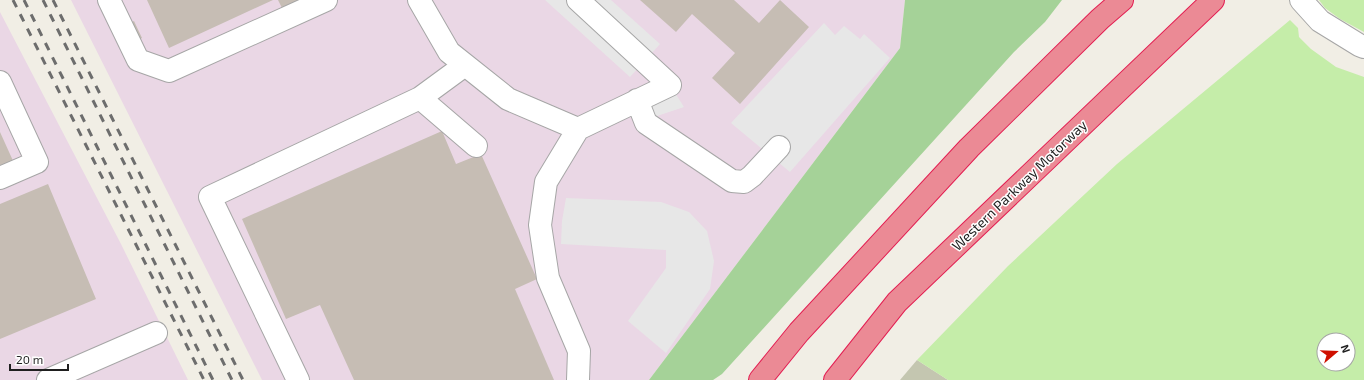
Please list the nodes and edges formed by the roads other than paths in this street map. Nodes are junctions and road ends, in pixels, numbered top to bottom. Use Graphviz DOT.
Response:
graph roads {
  1 [pos="109,0"];
  2 [pos="326,0"];
  3 [pos="420,0"];
  4 [pos="578,0"];
  5 [pos="1122,0"];
  6 [pos="1214,0"];
  7 [pos="1301,0"];
  8 [pos="1364,47"];
  9 [pos="465,65"];
  10 [pos="0,82"];
  11 [pos="420,98"];
  12 [pos="637,100"];
  13 [pos="578,129"];
  14 [pos="476,146"];
  15 [pos="779,147"];
  16 [pos="0,178"];
  17 [pos="156,333"];
  18 [pos="48,380"];
  19 [pos="298,380"];
  20 [pos="578,380"];
  21 [pos="760,380"];
  22 [pos="835,380"];
  1 -- 2 [label="street"];
  3 -- 9 [label="street"];
  4 -- 12 [label="street"];
  5 -- 21 [label="highway"];
  6 -- 22 [label="highway, Western Parkway Motorway"];
  7 -- 8 [label="street"];
  9 -- 11 [label="street"];
  9 -- 13 [label="street"];
  10 -- 16 [label="street"];
  11 -- 14 [label="street"];
  11 -- 19 [label="street"];
  12 -- 13 [label="street"];
  12 -- 15 [label="street"];
  13 -- 20 [label="street"];
  17 -- 18 [label="street"];
}
